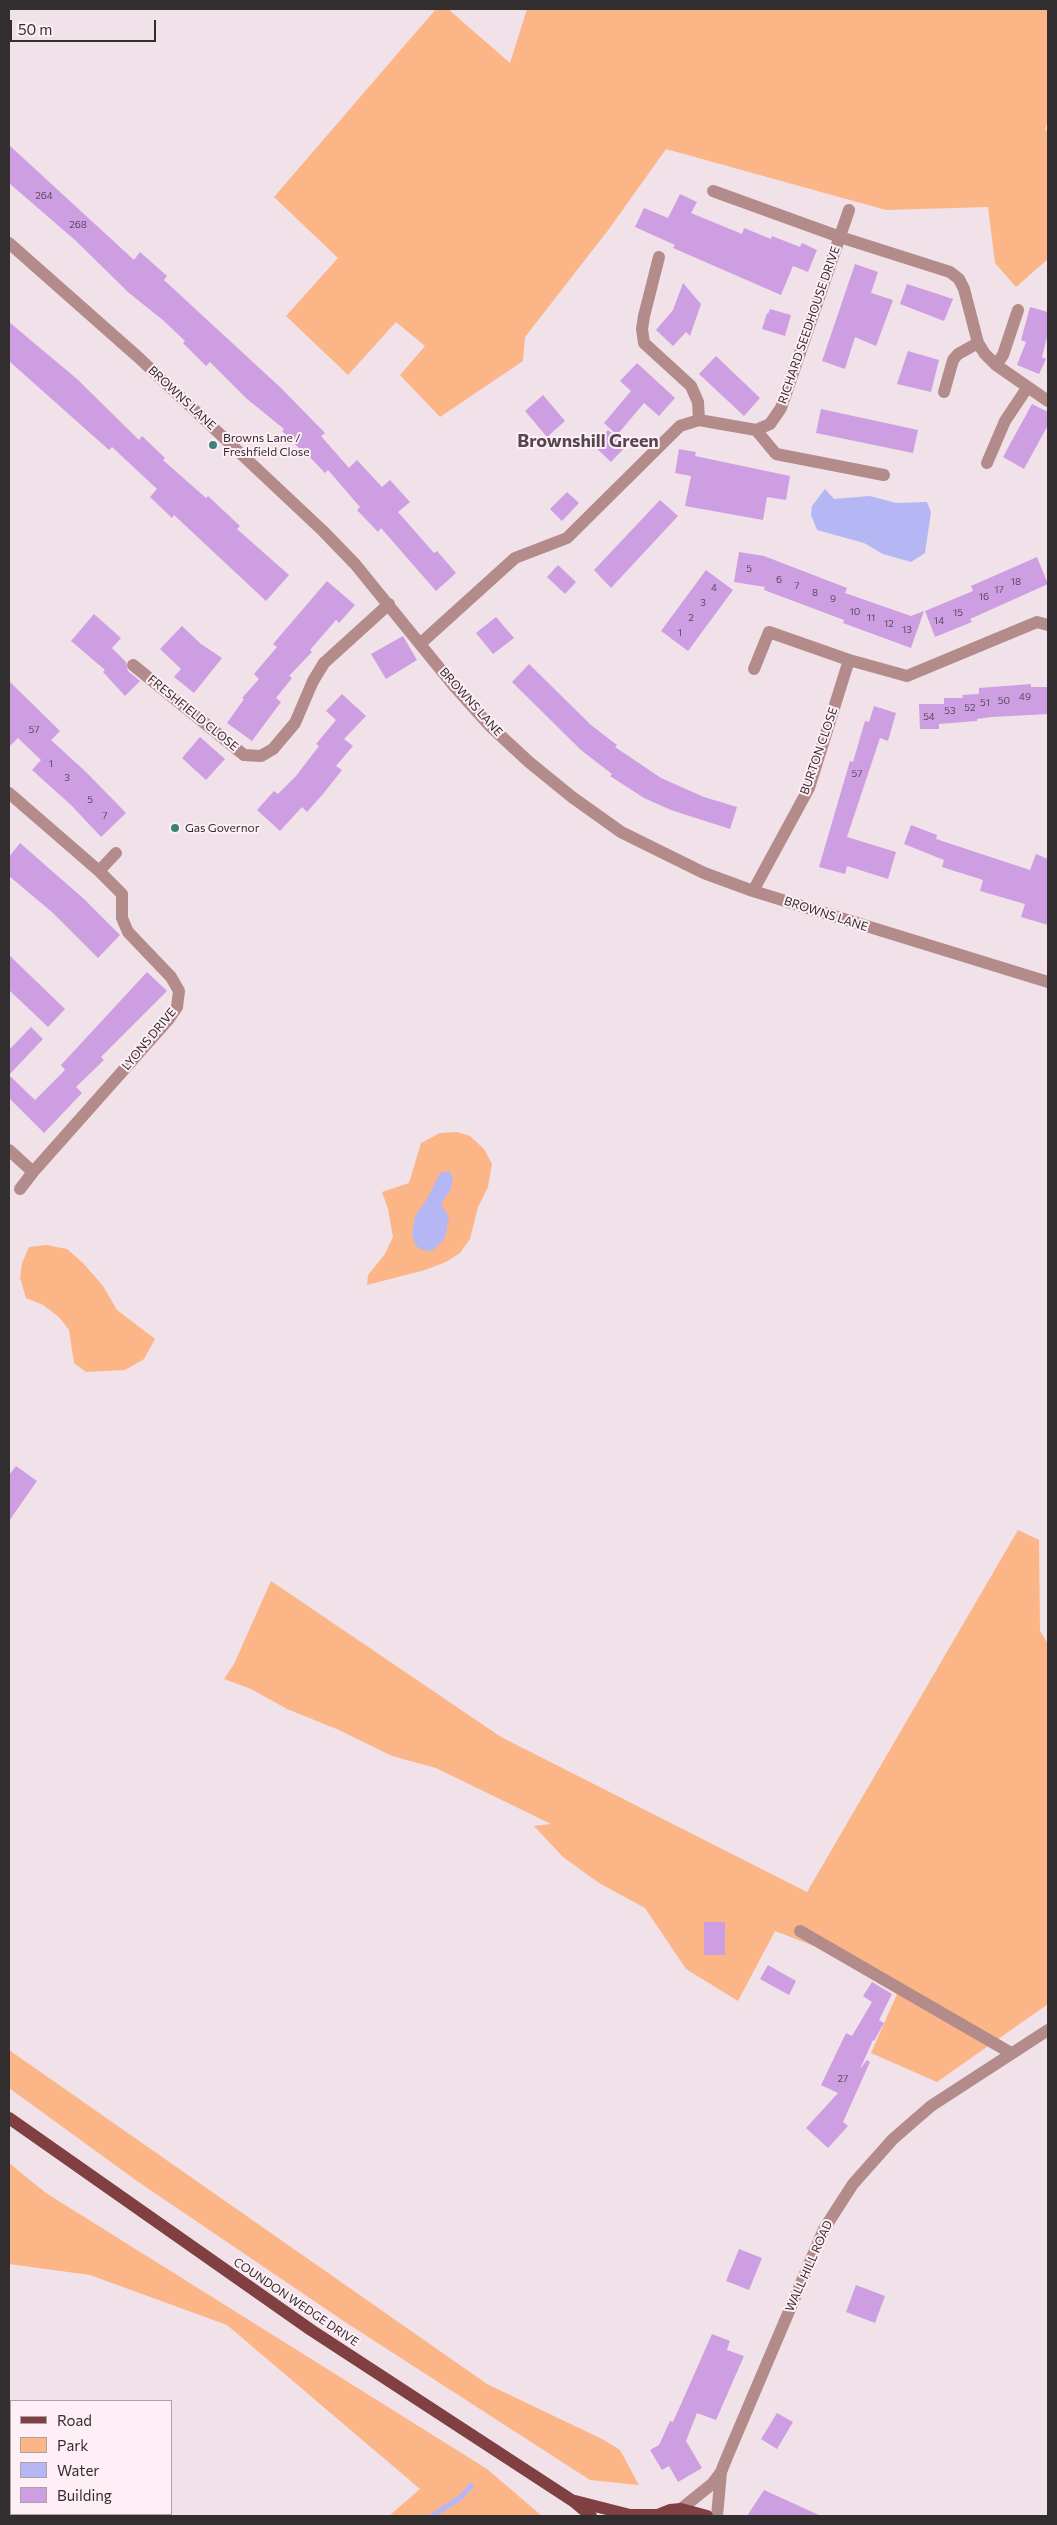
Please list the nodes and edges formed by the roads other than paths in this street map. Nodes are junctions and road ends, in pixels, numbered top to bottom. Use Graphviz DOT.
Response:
graph roads {
  1 [pos="713,191"];
  2 [pos="849,210"];
  3 [pos="840,237"];
  4 [pos="9,243"];
  5 [pos="660,257"];
  6 [pos="1018,310"];
  7 [pos="978,343"];
  8 [pos="996,365"];
  9 [pos="1027,388"];
  10 [pos="944,392"];
  11 [pos="1048,401"];
  12 [pos="699,420"];
  13 [pos="756,430"];
  14 [pos="987,463"];
  15 [pos="884,475"];
  16 [pos="389,604"];
  17 [pos="1048,625"];
  18 [pos="421,643"];
  19 [pos="849,660"];
  20 [pos="133,665"];
  21 [pos="754,669"];
  22 [pos="9,793"];
  23 [pos="116,853"];
  24 [pos="99,871"];
  25 [pos="753,891"];
  26 [pos="1048,982"];
  27 [pos="9,1150"];
  28 [pos="33,1172"];
  29 [pos="20,1188"];
  30 [pos="800,1931"];
  31 [pos="1048,2030"];
  32 [pos="1011,2053"];
  33 [pos="9,2118"];
  34 [pos="721,2472"];
  35 [pos="573,2501"];
  36 [pos="681,2509"];
  37 [pos="591,2516"];
  38 [pos="656,2516"];
  39 [pos="707,2516"];
  40 [pos="717,2516"];
  1 -- 3 [label="street"];
  2 -- 3 [label="street, RICHARD SEEDHOUSE DRIVE"];
  3 -- 7 [label="street"];
  3 -- 13 [label="street, RICHARD SEEDHOUSE DRIVE"];
  4 -- 16 [label="street, BROWNS LANE"];
  5 -- 12 [label="street"];
  6 -- 8 [label="street"];
  7 -- 8 [label="street"];
  7 -- 10 [label="street"];
  8 -- 9 [label="street"];
  9 -- 11 [label="street"];
  9 -- 14 [label="street"];
  12 -- 13 [label="street"];
  12 -- 18 [label="street"];
  13 -- 15 [label="street"];
  16 -- 18 [label="street, BROWNS LANE"];
  16 -- 20 [label="street, FRESHFIELD CLOSE"];
  17 -- 19 [label="street"];
  18 -- 25 [label="street, BROWNS LANE"];
  19 -- 21 [label="street"];
  19 -- 25 [label="street, BURTON CLOSE"];
  22 -- 24 [label="street"];
  23 -- 24 [label="street"];
  24 -- 28 [label="street, LYONS DRIVE"];
  25 -- 26 [label="street, BROWNS LANE"];
  27 -- 28 [label="street"];
  28 -- 29 [label="street, LYONS DRIVE"];
  30 -- 32 [label="street"];
  31 -- 32 [label="street, WALL HILL ROAD"];
  32 -- 34 [label="street, WALL HILL ROAD"];
  33 -- 35 [label="main road, COUNDON WEDGE DRIVE"];
  34 -- 36 [label="street, WALL HILL ROAD"];
  34 -- 40 [label="street, WALL HILL ROAD"];
  35 -- 37 [label="main road, COUNDON WEDGE DRIVE"];
  35 -- 38 [label="main road, COUNDON WEDGE DRIVE"];
  36 -- 38 [label="main road, COUNDON WEDGE DRIVE"];
  36 -- 39 [label="main road"];
}
